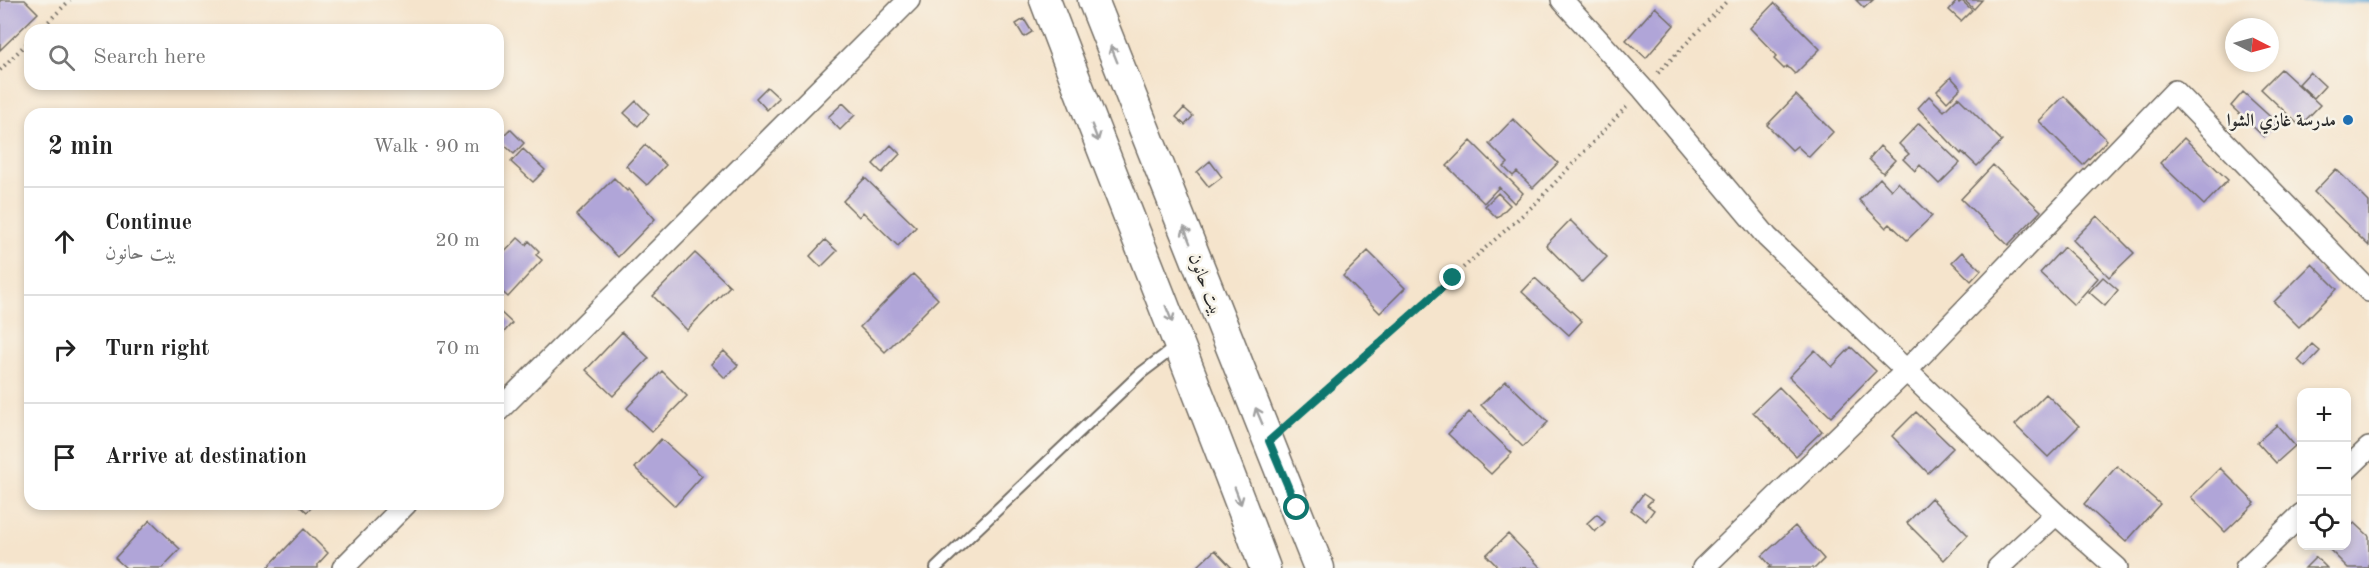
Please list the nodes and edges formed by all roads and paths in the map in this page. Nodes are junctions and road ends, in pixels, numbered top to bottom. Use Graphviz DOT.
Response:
graph roads {
  1 [pos="70,0"];
  2 [pos="909,0"];
  3 [pos="1045,0"];
  4 [pos="1093,0"];
  5 [pos="1562,0"];
  6 [pos="1728,0"];
  7 [pos="46,24"];
  8 [pos="24,46"];
  9 [pos="0,70"];
  10 [pos="1643,89"];
  11 [pos="2369,291"];
  12 [pos="1181,343"];
  13 [pos="1906,371"];
  14 [pos="504,405"];
  15 [pos="1269,441"];
  16 [pos="2369,448"];
  17 [pos="2351,465"];
  18 [pos="400,510"];
  19 [pos="2056,514"];
  20 [pos="2297,518"];
  21 [pos="343,568"];
  22 [pos="936,568"];
  23 [pos="1265,568"];
  24 [pos="1319,568"];
  25 [pos="1703,568"];
  26 [pos="1998,568"];
  27 [pos="2117,568"];
  28 [pos="2246,568"];
  1 -- 7 [label="path"];
  2 -- 14 [label="street"];
  3 -- 12 [label="main road, one-way"];
  15 -- 4 [label="main road, بيت حانون, one-way"];
  5 -- 10 [label="street"];
  6 -- 10 [label="path"];
  8 -- 9 [label="path"];
  10 -- 13 [label="street"];
  10 -- 15 [label="path"];
  11 -- 13 [label="street"];
  12 -- 22 [label="lane"];
  12 -- 23 [label="main road, one-way"];
  13 -- 19 [label="street"];
  13 -- 25 [label="street"];
  15 -- 24 [label="main road, بيت حانون"];
  16 -- 17 [label="street"];
  18 -- 21 [label="street"];
  19 -- 26 [label="street"];
  19 -- 27 [label="street"];
  20 -- 28 [label="street"];
}
